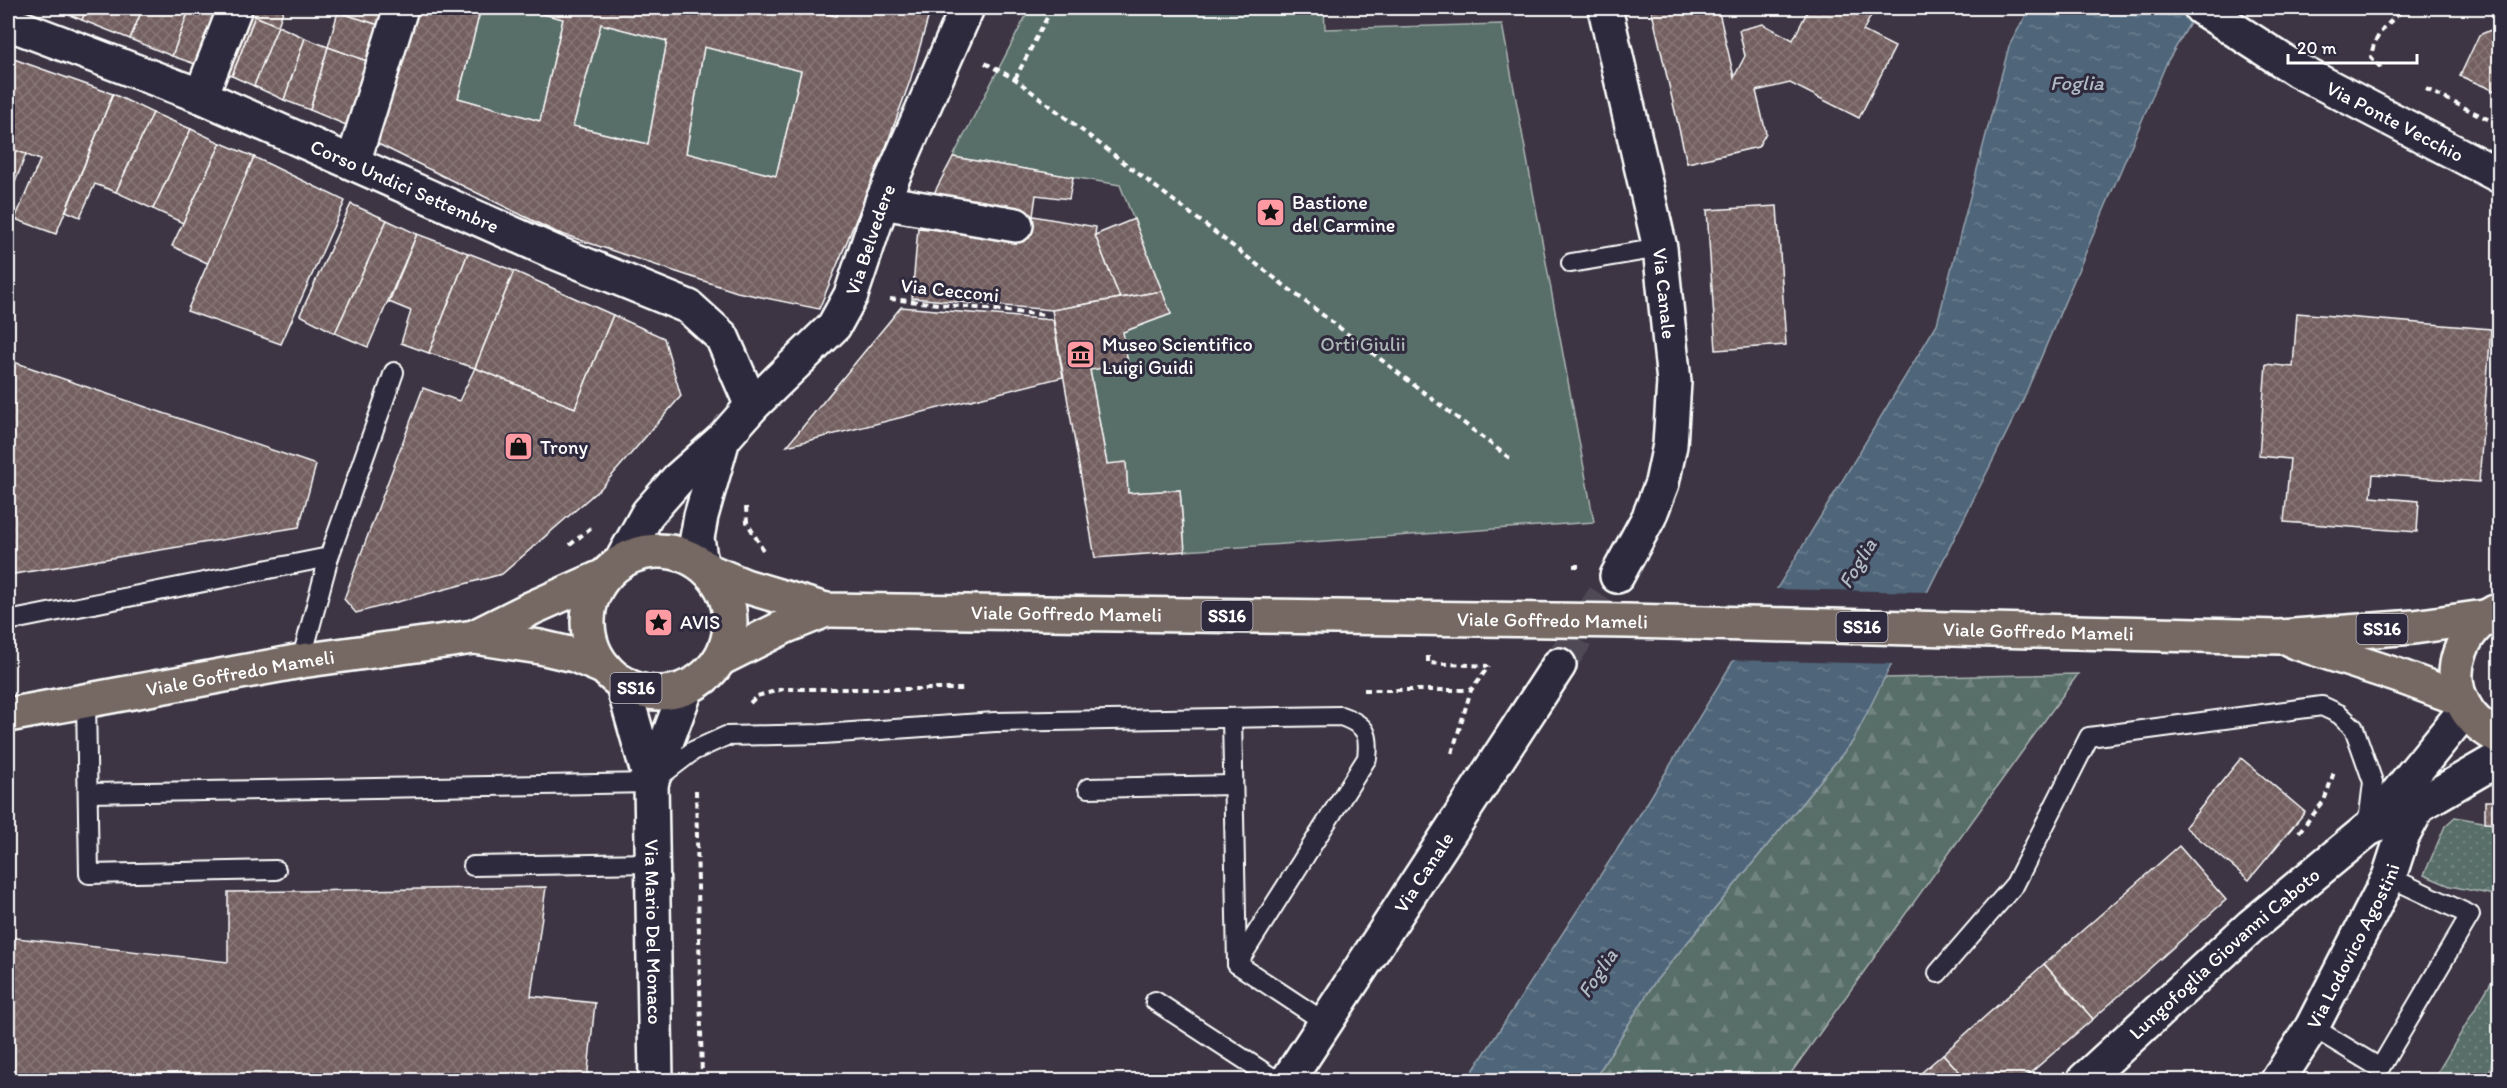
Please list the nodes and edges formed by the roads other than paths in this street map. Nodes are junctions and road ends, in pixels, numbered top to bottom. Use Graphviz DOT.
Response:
graph roads {
  1 [pos="235,8"];
  2 [pos="401,8"];
  3 [pos="967,8"];
  4 [pos="1605,8"];
  5 [pos="2201,8"];
  6 [pos="8,23"];
  7 [pos="201,96"];
  8 [pos="353,164"];
  9 [pos="2499,176"];
  10 [pos="882,202"];
  11 [pos="1016,225"];
  12 [pos="1660,248"];
  13 [pos="1571,263"];
  14 [pos="394,372"];
  15 [pos="752,406"];
  16 [pos="723,439"];
  17 [pos="329,557"];
  18 [pos="705,568"];
  19 [pos="613,569"];
  20 [pos="1617,576"];
  21 [pos="826,610"];
  22 [pos="2492,613"];
  23 [pos="8,621"];
  24 [pos="474,637"];
  25 [pos="2279,637"];
  26 [pos="720,659"];
  27 [pos="301,662"];
  28 [pos="1559,665"];
  29 [pos="614,675"];
  30 [pos="687,687"];
  31 [pos="86,701"];
  32 [pos="2463,704"];
  33 [pos="8,715"];
  34 [pos="1232,717"];
  35 [pos="2499,738"];
  36 [pos="2499,758"];
  37 [pos="651,783"];
  38 [pos="1233,785"];
  39 [pos="1088,788"];
  40 [pos="88,793"];
  41 [pos="2419,805"];
  42 [pos="2367,830"];
  43 [pos="652,863"];
  44 [pos="473,866"];
  45 [pos="276,870"];
  46 [pos="2389,877"];
  47 [pos="1237,964"];
  48 [pos="1938,973"];
  49 [pos="1155,1001"];
  50 [pos="1326,1023"];
  51 [pos="2312,1027"];
  52 [pos="656,1080"];
  53 [pos="1276,1080"];
  54 [pos="1288,1080"];
  55 [pos="2084,1080"];
  56 [pos="2278,1080"];
  1 -- 7 [label="street"];
  2 -- 8 [label="street"];
  3 -- 10 [label="street, Via Belvedere"];
  4 -- 12 [label="street, Via Canale"];
  5 -- 9 [label="street, Via Ponte Vecchio"];
  6 -- 7 [label="street, Corso Undici Settembre"];
  7 -- 8 [label="street, Corso Undici Settembre"];
  8 -- 15 [label="street, Corso Undici Settembre"];
  10 -- 11 [label="street"];
  10 -- 15 [label="street, Via Belvedere"];
  12 -- 13 [label="lane"];
  12 -- 20 [label="street, Via Canale"];
  14 -- 17 [label="lane"];
  15 -- 16 [label="street, Via Belvedere"];
  16 -- 18 [label="street, Via Belvedere"];
  16 -- 19 [label="street, Via Belvedere"];
  17 -- 23 [label="lane"];
  17 -- 27 [label="lane"];
  18 -- 19 [label="main road, Viale Goffredo Mameli / SS16"];
  18 -- 21 [label="main road, Viale Goffredo Mameli / SS16"];
  18 -- 26 [label="main road, Viale Goffredo Mameli / SS16"];
  19 -- 24 [label="main road, Viale Goffredo Mameli / SS16"];
  19 -- 29 [label="main road, SS16"];
  21 -- 25 [label="main road, Viale Goffredo Mameli / SS16"];
  21 -- 26 [label="main road, Viale Goffredo Mameli / SS16"];
  22 -- 25 [label="main road, Viale Goffredo Mameli / SS16"];
  22 -- 32 [label="main road"];
  24 -- 27 [label="main road, Viale Goffredo Mameli / SS16"];
  24 -- 29 [label="main road, Viale Goffredo Mameli / SS16"];
  25 -- 32 [label="main road, Viale Goffredo Mameli / SS16"];
  26 -- 30 [label="main road, Viale Goffredo Mameli / SS16"];
  27 -- 31 [label="main road, Viale Goffredo Mameli / SS16"];
  28 -- 50 [label="street, Via Canale"];
  29 -- 30 [label="main road, Viale Goffredo Mameli / SS16"];
  29 -- 37 [label="street, Via Mario Del Monaco"];
  30 -- 37 [label="street, Via Mario Del Monaco"];
  31 -- 33 [label="main road, Viale Goffredo Mameli / SS16"];
  31 -- 40 [label="lane"];
  32 -- 35 [label="main road"];
  32 -- 42 [label="street, Lungofoglia Giovanni Caboto"];
  34 -- 37 [label="lane"];
  34 -- 38 [label="lane"];
  34 -- 47 [label="lane"];
  36 -- 41 [label="street, Lungofoglia Giovanni Caboto"];
  37 -- 40 [label="lane"];
  37 -- 43 [label="street, Via Mario Del Monaco"];
  38 -- 39 [label="lane"];
  38 -- 47 [label="lane"];
  40 -- 45 [label="lane"];
  41 -- 42 [label="street, Lungofoglia Giovanni Caboto"];
  41 -- 46 [label="street, Via Lodovico Agostini"];
  42 -- 48 [label="lane"];
  42 -- 55 [label="street, Lungofoglia Giovanni Caboto"];
  43 -- 44 [label="lane"];
  43 -- 52 [label="street, Via Mario Del Monaco"];
  46 -- 51 [label="street, Via Lodovico Agostini"];
  46 -- 51 [label="lane"];
  47 -- 50 [label="lane"];
  49 -- 53 [label="lane"];
  50 -- 54 [label="street, Via Canale"];
  51 -- 56 [label="street, Via Lodovico Agostini"];
}
